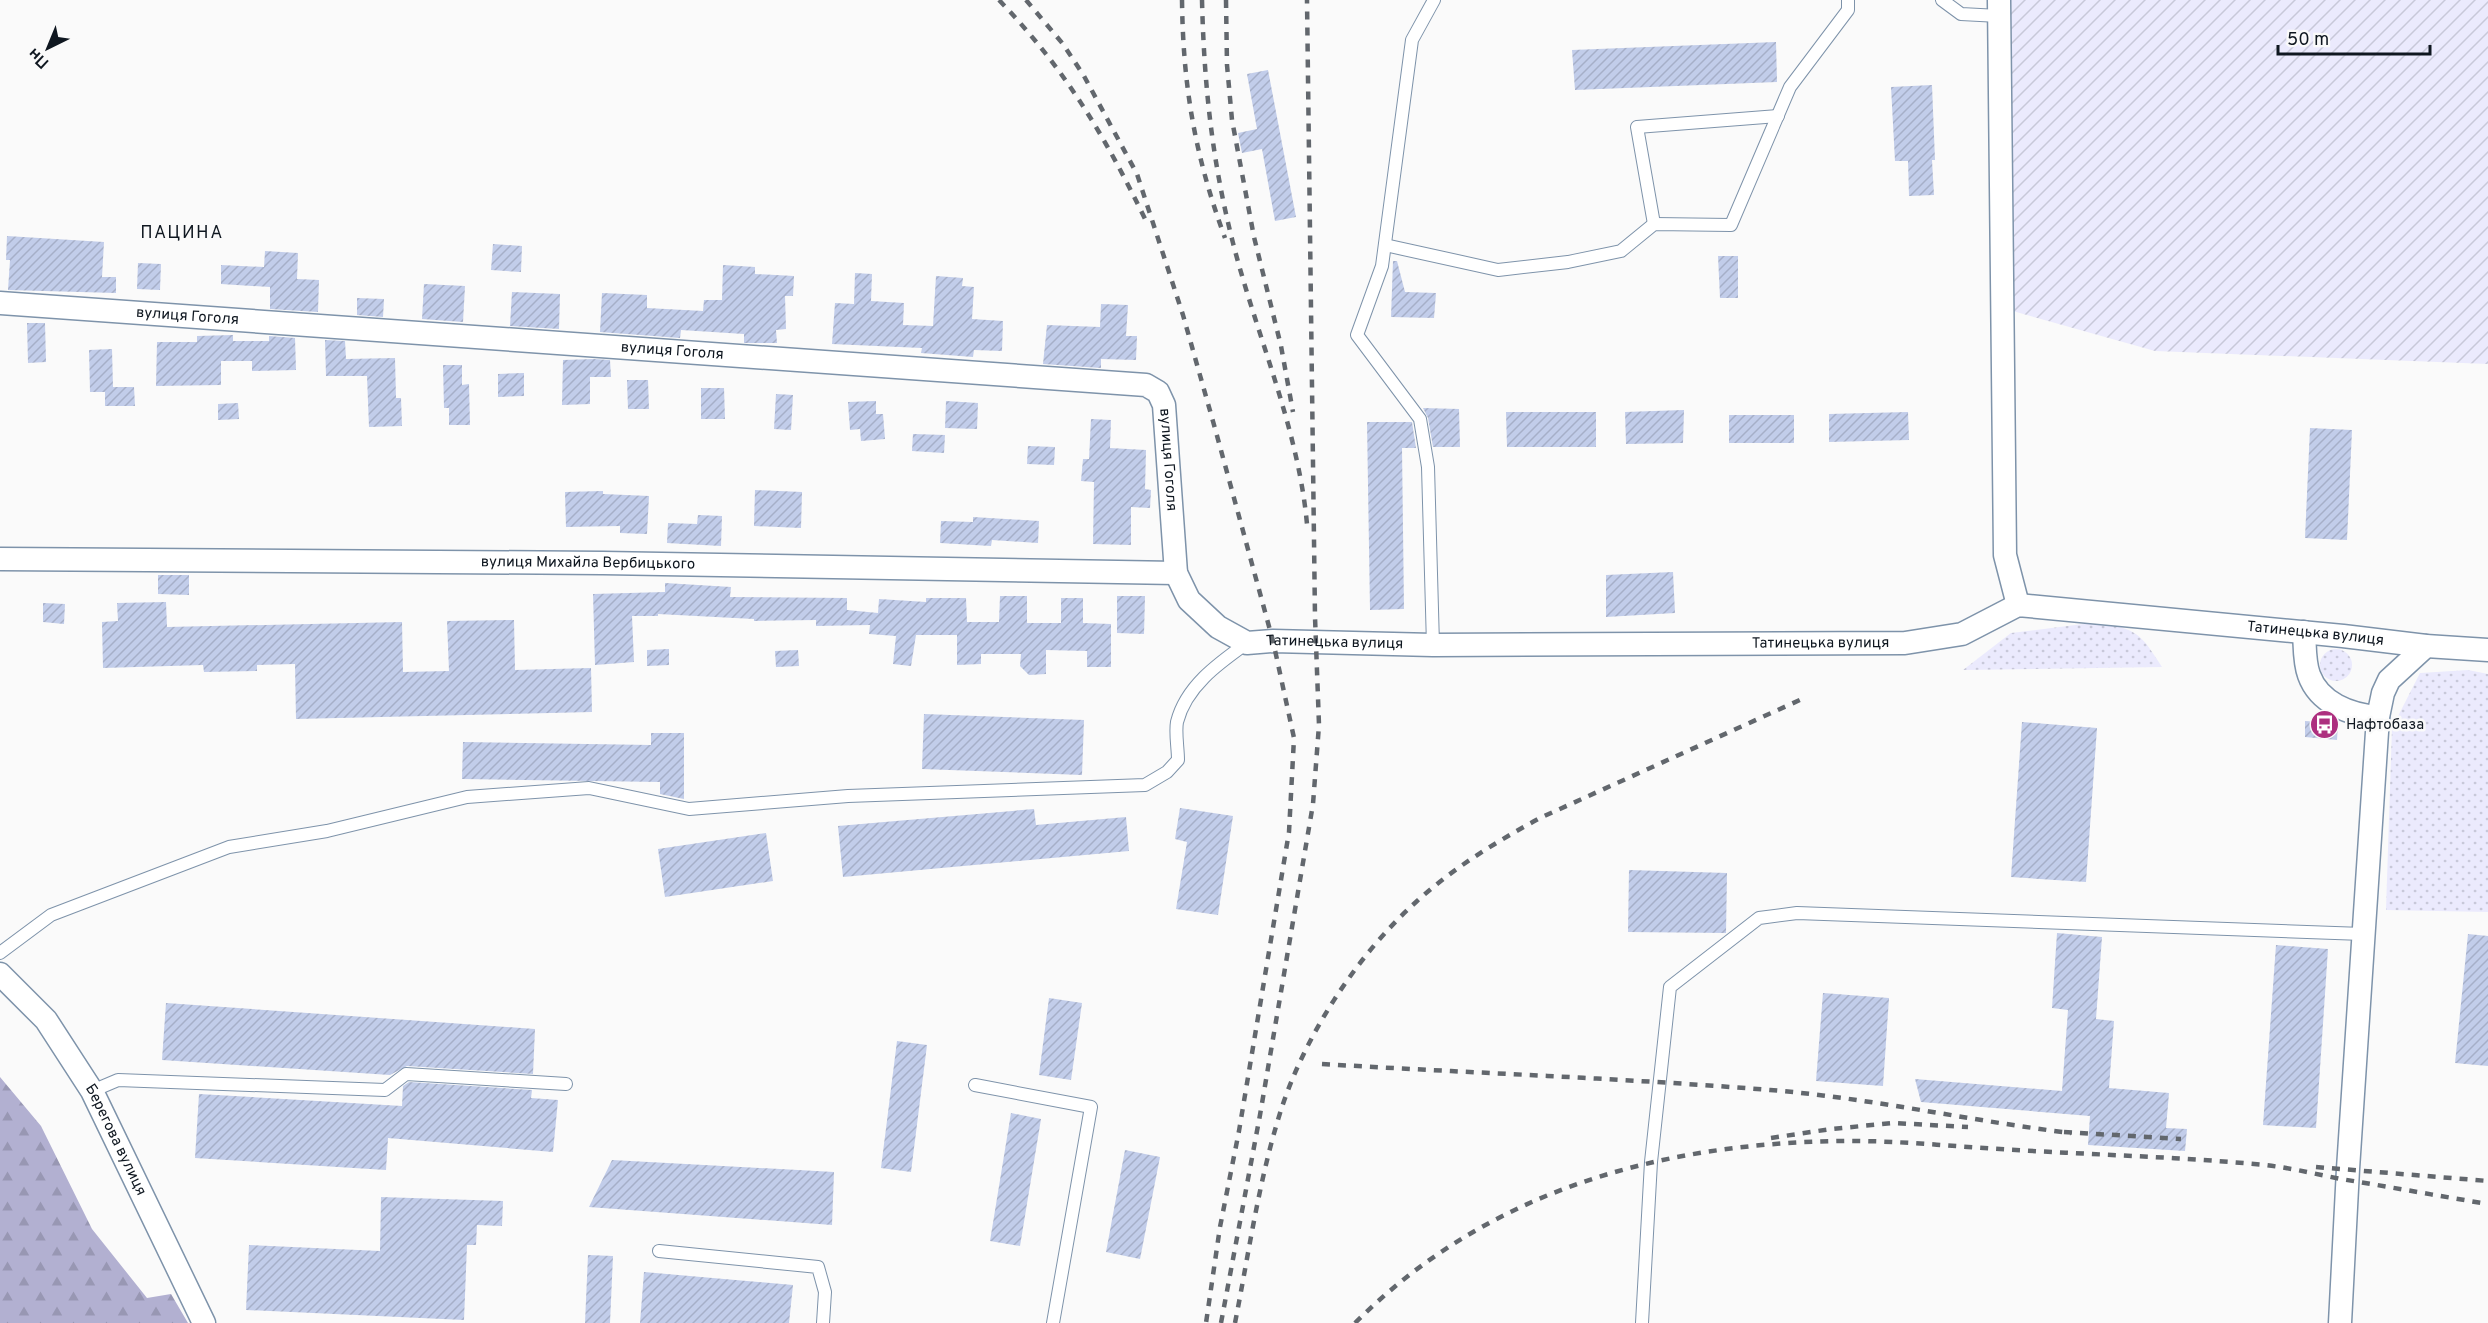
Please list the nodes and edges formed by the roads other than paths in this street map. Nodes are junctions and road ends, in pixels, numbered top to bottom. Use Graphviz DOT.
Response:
graph roads {
  1 [pos="1434,0"];
  2 [pos="1848,0"];
  3 [pos="1942,0"];
  4 [pos="1999,8"];
  5 [pos="1778,116"];
  6 [pos="1654,224"];
  7 [pos="1385,245"];
  8 [pos="0,303"];
  9 [pos="0,559"];
  10 [pos="1176,573"];
  11 [pos="2018,605"];
  12 [pos="2304,632"];
  13 [pos="1247,643"];
  14 [pos="1433,645"];
  15 [pos="2426,646"];
  16 [pos="2488,650"];
  17 [pos="2378,717"];
  18 [pos="2363,934"];
  19 [pos="0,953"];
  20 [pos="0,974"];
  21 [pos="566,1084"];
  22 [pos="975,1085"];
  23 [pos="92,1091"];
  24 [pos="659,1251"];
  25 [pos="204,1323"];
  26 [pos="823,1323"];
  27 [pos="1053,1323"];
  28 [pos="1642,1323"];
  29 [pos="2340,1323"];
  1 -- 7 [label="lane"];
  2 -- 5 [label="lane"];
  3 -- 4 [label="lane"];
  4 -- 11 [label="street"];
  5 -- 6 [label="lane"];
  5 -- 6 [label="lane"];
  6 -- 7 [label="lane"];
  7 -- 14 [label="lane"];
  8 -- 10 [label="street, вулиця Гоголя"];
  9 -- 10 [label="street, вулиця Михайла Вербицького"];
  10 -- 13 [label="street, Татинецька вулиця"];
  11 -- 12 [label="street, Татинецька вулиця"];
  11 -- 14 [label="street, Татинецька вулиця"];
  12 -- 15 [label="street, Татинецька вулиця"];
  12 -- 17 [label="street"];
  13 -- 14 [label="street, Татинецька вулиця"];
  13 -- 19 [label="lane"];
  15 -- 16 [label="street, Татинецька вулиця"];
  15 -- 17 [label="street"];
  17 -- 18 [label="street"];
  18 -- 28 [label="lane"];
  18 -- 29 [label="street"];
  20 -- 23 [label="street, Берегова вулиця"];
  21 -- 23 [label="lane"];
  22 -- 27 [label="lane"];
  23 -- 25 [label="street, Берегова вулиця"];
  24 -- 26 [label="lane"];
}
